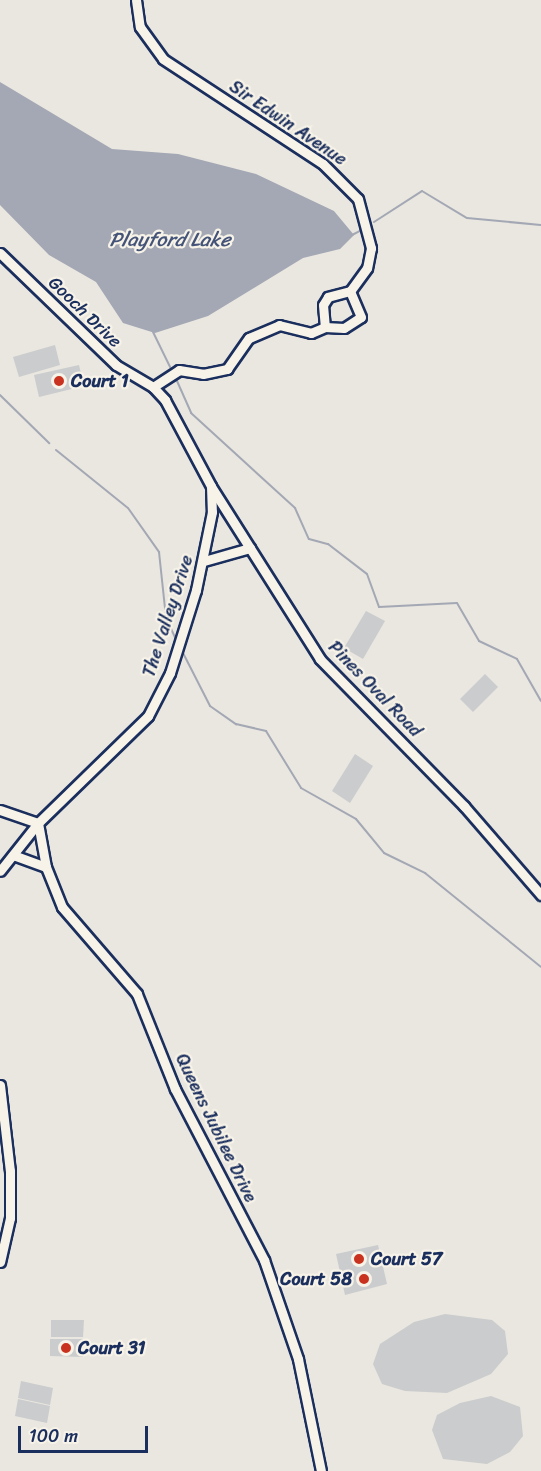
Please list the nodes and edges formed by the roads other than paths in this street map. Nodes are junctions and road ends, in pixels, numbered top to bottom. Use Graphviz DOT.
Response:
graph roads {
  1 [pos="136,0"];
  2 [pos="0,253"];
  3 [pos="350,291"];
  4 [pos="325,327"];
  5 [pos="153,387"];
  6 [pos="211,486"];
  7 [pos="250,548"];
  8 [pos="204,561"];
  9 [pos="0,810"];
  10 [pos="38,823"];
  11 [pos="13,855"];
  12 [pos="46,867"];
  13 [pos="0,872"];
  14 [pos="541,895"];
  15 [pos="0,1085"];
  16 [pos="0,1262"];
  17 [pos="321,1471"];
  1 -- 3 [label="street, Sir Edwin Avenue"];
  2 -- 5 [label="street, Gooch Drive"];
  3 -- 4 [label="street"];
  3 -- 4 [label="street"];
  4 -- 5 [label="street"];
  5 -- 6 [label="street"];
  6 -- 7 [label="street, Pines Oval Road"];
  6 -- 8 [label="street, The Valley Drive"];
  7 -- 8 [label="street"];
  7 -- 14 [label="street, Pines Oval Road"];
  8 -- 10 [label="street, The Valley Drive"];
  9 -- 10 [label="street"];
  10 -- 11 [label="street, The Valley Drive"];
  10 -- 12 [label="street, Queens Jubilee Drive"];
  11 -- 12 [label="street"];
  11 -- 13 [label="street, The Valley Drive"];
  12 -- 17 [label="street, Queens Jubilee Drive"];
  15 -- 16 [label="street"];
}
